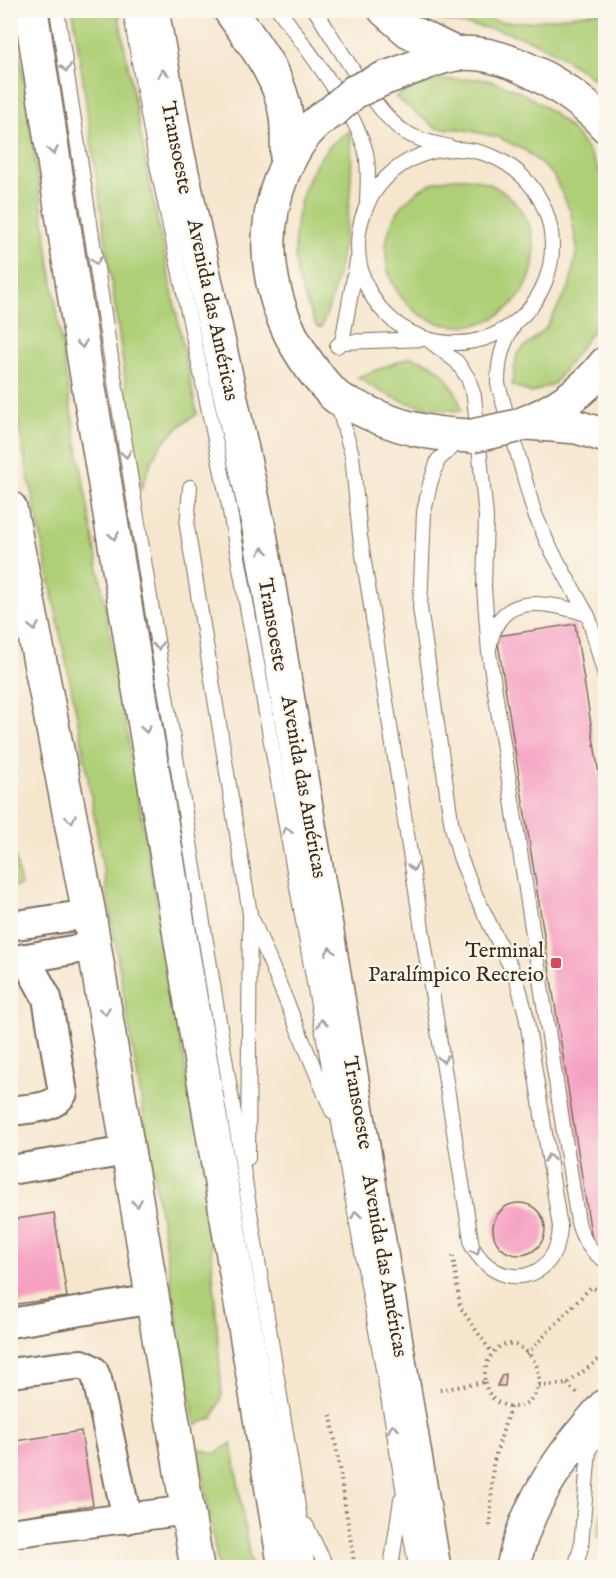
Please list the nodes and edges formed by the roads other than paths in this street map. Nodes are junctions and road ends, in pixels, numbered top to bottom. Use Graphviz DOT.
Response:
graph roads {
  1 [pos="31,10"];
  2 [pos="57,10"];
  3 [pos="130,10"];
  4 [pos="152,10"];
  5 [pos="230,10"];
  6 [pos="279,10"];
  7 [pos="315,10"];
  8 [pos="385,10"];
  9 [pos="456,54"];
  10 [pos="606,126"];
  11 [pos="461,149"];
  12 [pos="287,162"];
  13 [pos="367,207"];
  14 [pos="359,253"];
  15 [pos="515,323"];
  16 [pos="427,339"];
  17 [pos="606,363"];
  18 [pos="335,397"];
  19 [pos="522,424"];
  20 [pos="469,436"];
  21 [pos="606,436"];
  22 [pos="190,487"];
  23 [pos="10,508"];
  24 [pos="588,616"];
  25 [pos="606,633"];
  26 [pos="489,653"];
  27 [pos="606,679"];
  28 [pos="89,914"];
  29 [pos="249,914"];
  30 [pos="10,926"];
  31 [pos="95,946"];
  32 [pos="18,959"];
  33 [pos="10,1111"];
  34 [pos="342,1136"];
  35 [pos="128,1151"];
  36 [pos="10,1170"];
  37 [pos="248,1198"];
  38 [pos="606,1261"];
  39 [pos="153,1299"];
  40 [pos="10,1323"];
  41 [pos="10,1373"];
  42 [pos="593,1401"];
  43 [pos="606,1429"];
  44 [pos="403,1485"];
  45 [pos="188,1510"];
  46 [pos="300,1512"];
  47 [pos="127,1519"];
  48 [pos="10,1533"];
  49 [pos="197,1568"];
  50 [pos="285,1568"];
  51 [pos="308,1568"];
  52 [pos="327,1568"];
  53 [pos="391,1568"];
  54 [pos="416,1568"];
  55 [pos="434,1568"];
  56 [pos="513,1568"];
  57 [pos="575,1568"];
  1 -- 50 [label="main road, one-way"];
  2 -- 37 [label="lane, one-way"];
  34 -- 3 [label="lane, Transoeste, one-way"];
  55 -- 4 [label="main road, Avenida das Américas, one-way"];
  5 -- 12 [label="main road"];
  6 -- 13 [label="lane"];
  7 -- 11 [label="lane"];
  8 -- 9 [label="main road"];
  9 -- 10 [label="main road"];
  9 -- 12 [label="main road, bridge"];
  11 -- 13 [label="lane"];
  11 -- 15 [label="lane"];
  12 -- 18 [label="main road"];
  13 -- 14 [label="lane"];
  14 -- 16 [label="lane"];
  14 -- 16 [label="lane"];
  15 -- 16 [label="lane"];
  15 -- 24 [label="lane"];
  16 -- 26 [label="lane"];
  17 -- 19 [label="main road"];
  18 -- 20 [label="main road"];
  18 -- 20 [label="lane, one-way"];
  19 -- 20 [label="main road, bridge"];
  19 -- 21 [label="main road"];
  22 -- 29 [label="lane"];
  23 -- 28 [label="main road, one-way"];
  24 -- 25 [label="lane"];
  24 -- 26 [label="lane"];
  24 -- 27 [label="lane"];
  26 -- 38 [label="lane"];
  28 -- 30 [label="street"];
  28 -- 31 [label="main road"];
  29 -- 34 [label="lane"];
  29 -- 37 [label="lane"];
  31 -- 32 [label="street"];
  31 -- 35 [label="main road, one-way"];
  32 -- 33 [label="street"];
  44 -- 34 [label="lane, Transoeste, one-way"];
  35 -- 36 [label="street"];
  35 -- 39 [label="main road, one-way"];
  37 -- 46 [label="lane"];
  39 -- 40 [label="street"];
  39 -- 45 [label="main road"];
  41 -- 47 [label="street"];
  42 -- 56 [label="main road"];
  43 -- 57 [label="lane"];
  44 -- 53 [label="lane"];
  44 -- 54 [label="lane, Transoeste"];
  45 -- 47 [label="street"];
  45 -- 49 [label="main road"];
  46 -- 51 [label="lane"];
  46 -- 52 [label="lane"];
  47 -- 48 [label="street"];
}
